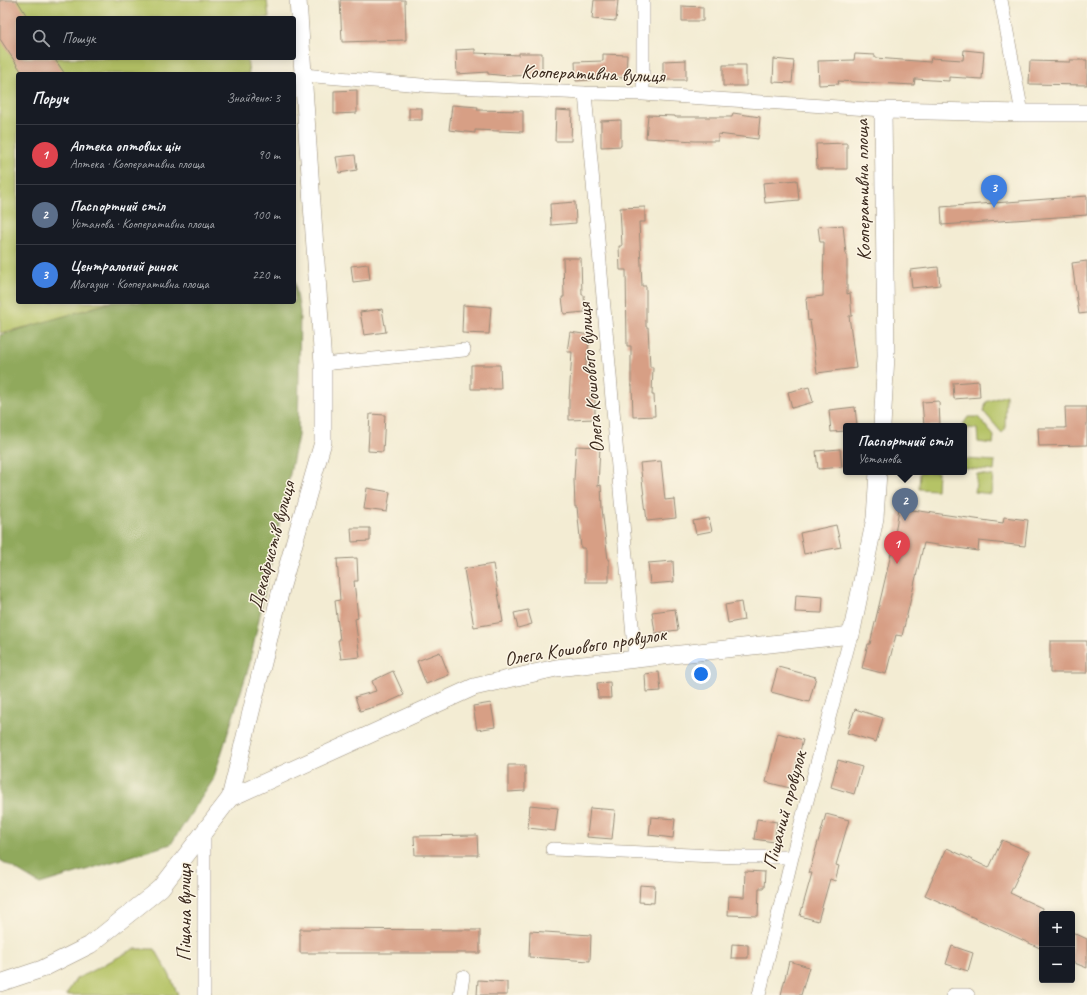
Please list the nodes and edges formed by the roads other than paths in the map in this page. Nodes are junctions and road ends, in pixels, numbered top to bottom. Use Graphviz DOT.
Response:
graph roads {
  1 [pos="298,0"];
  2 [pos="643,0"];
  3 [pos="1001,0"];
  4 [pos="302,75"];
  5 [pos="584,93"];
  6 [pos="643,94"];
  7 [pos="883,110"];
  8 [pos="1022,113"];
  9 [pos="1087,113"];
  10 [pos="464,350"];
  11 [pos="323,364"];
  12 [pos="882,423"];
  13 [pos="878,475"];
  14 [pos="851,635"];
  15 [pos="635,659"];
  16 [pos="230,798"];
  17 [pos="204,831"];
  18 [pos="552,849"];
  19 [pos="792,857"];
  20 [pos="463,977"];
  21 [pos="0,983"];
  22 [pos="204,995"];
  23 [pos="460,995"];
  24 [pos="759,995"];
  25 [pos="953,995"];
  26 [pos="968,995"];
  1 -- 4 [label="street, Декабристів вулиця"];
  2 -- 6 [label="street"];
  3 -- 8 [label="street"];
  4 -- 5 [label="street, Кооперативна вулиця"];
  4 -- 11 [label="street, Декабристів вулиця"];
  5 -- 6 [label="street, Кооперативна вулиця"];
  5 -- 15 [label="street, Олега Кошового вулиця"];
  6 -- 7 [label="street, Кооперативна вулиця"];
  7 -- 8 [label="street, Кооперативна площа"];
  7 -- 12 [label="street, Кооперативна площа"];
  8 -- 9 [label="street, Кооперативна площа"];
  10 -- 11 [label="street"];
  11 -- 16 [label="street, Декабристів вулиця"];
  13 -- 14 [label="street"];
  14 -- 15 [label="street, Олега Кошового провулок"];
  14 -- 19 [label="street, Піщаний провулок"];
  15 -- 16 [label="street, Олега Кошового провулок"];
  16 -- 17 [label="street, Декабристів вулиця"];
  17 -- 21 [label="street, Декабристів вулиця"];
  17 -- 22 [label="street, Піщана вулиця"];
  18 -- 19 [label="street"];
  19 -- 24 [label="street, Піщаний провулок"];
  20 -- 23 [label="street"];
  25 -- 26 [label="street"];
}
